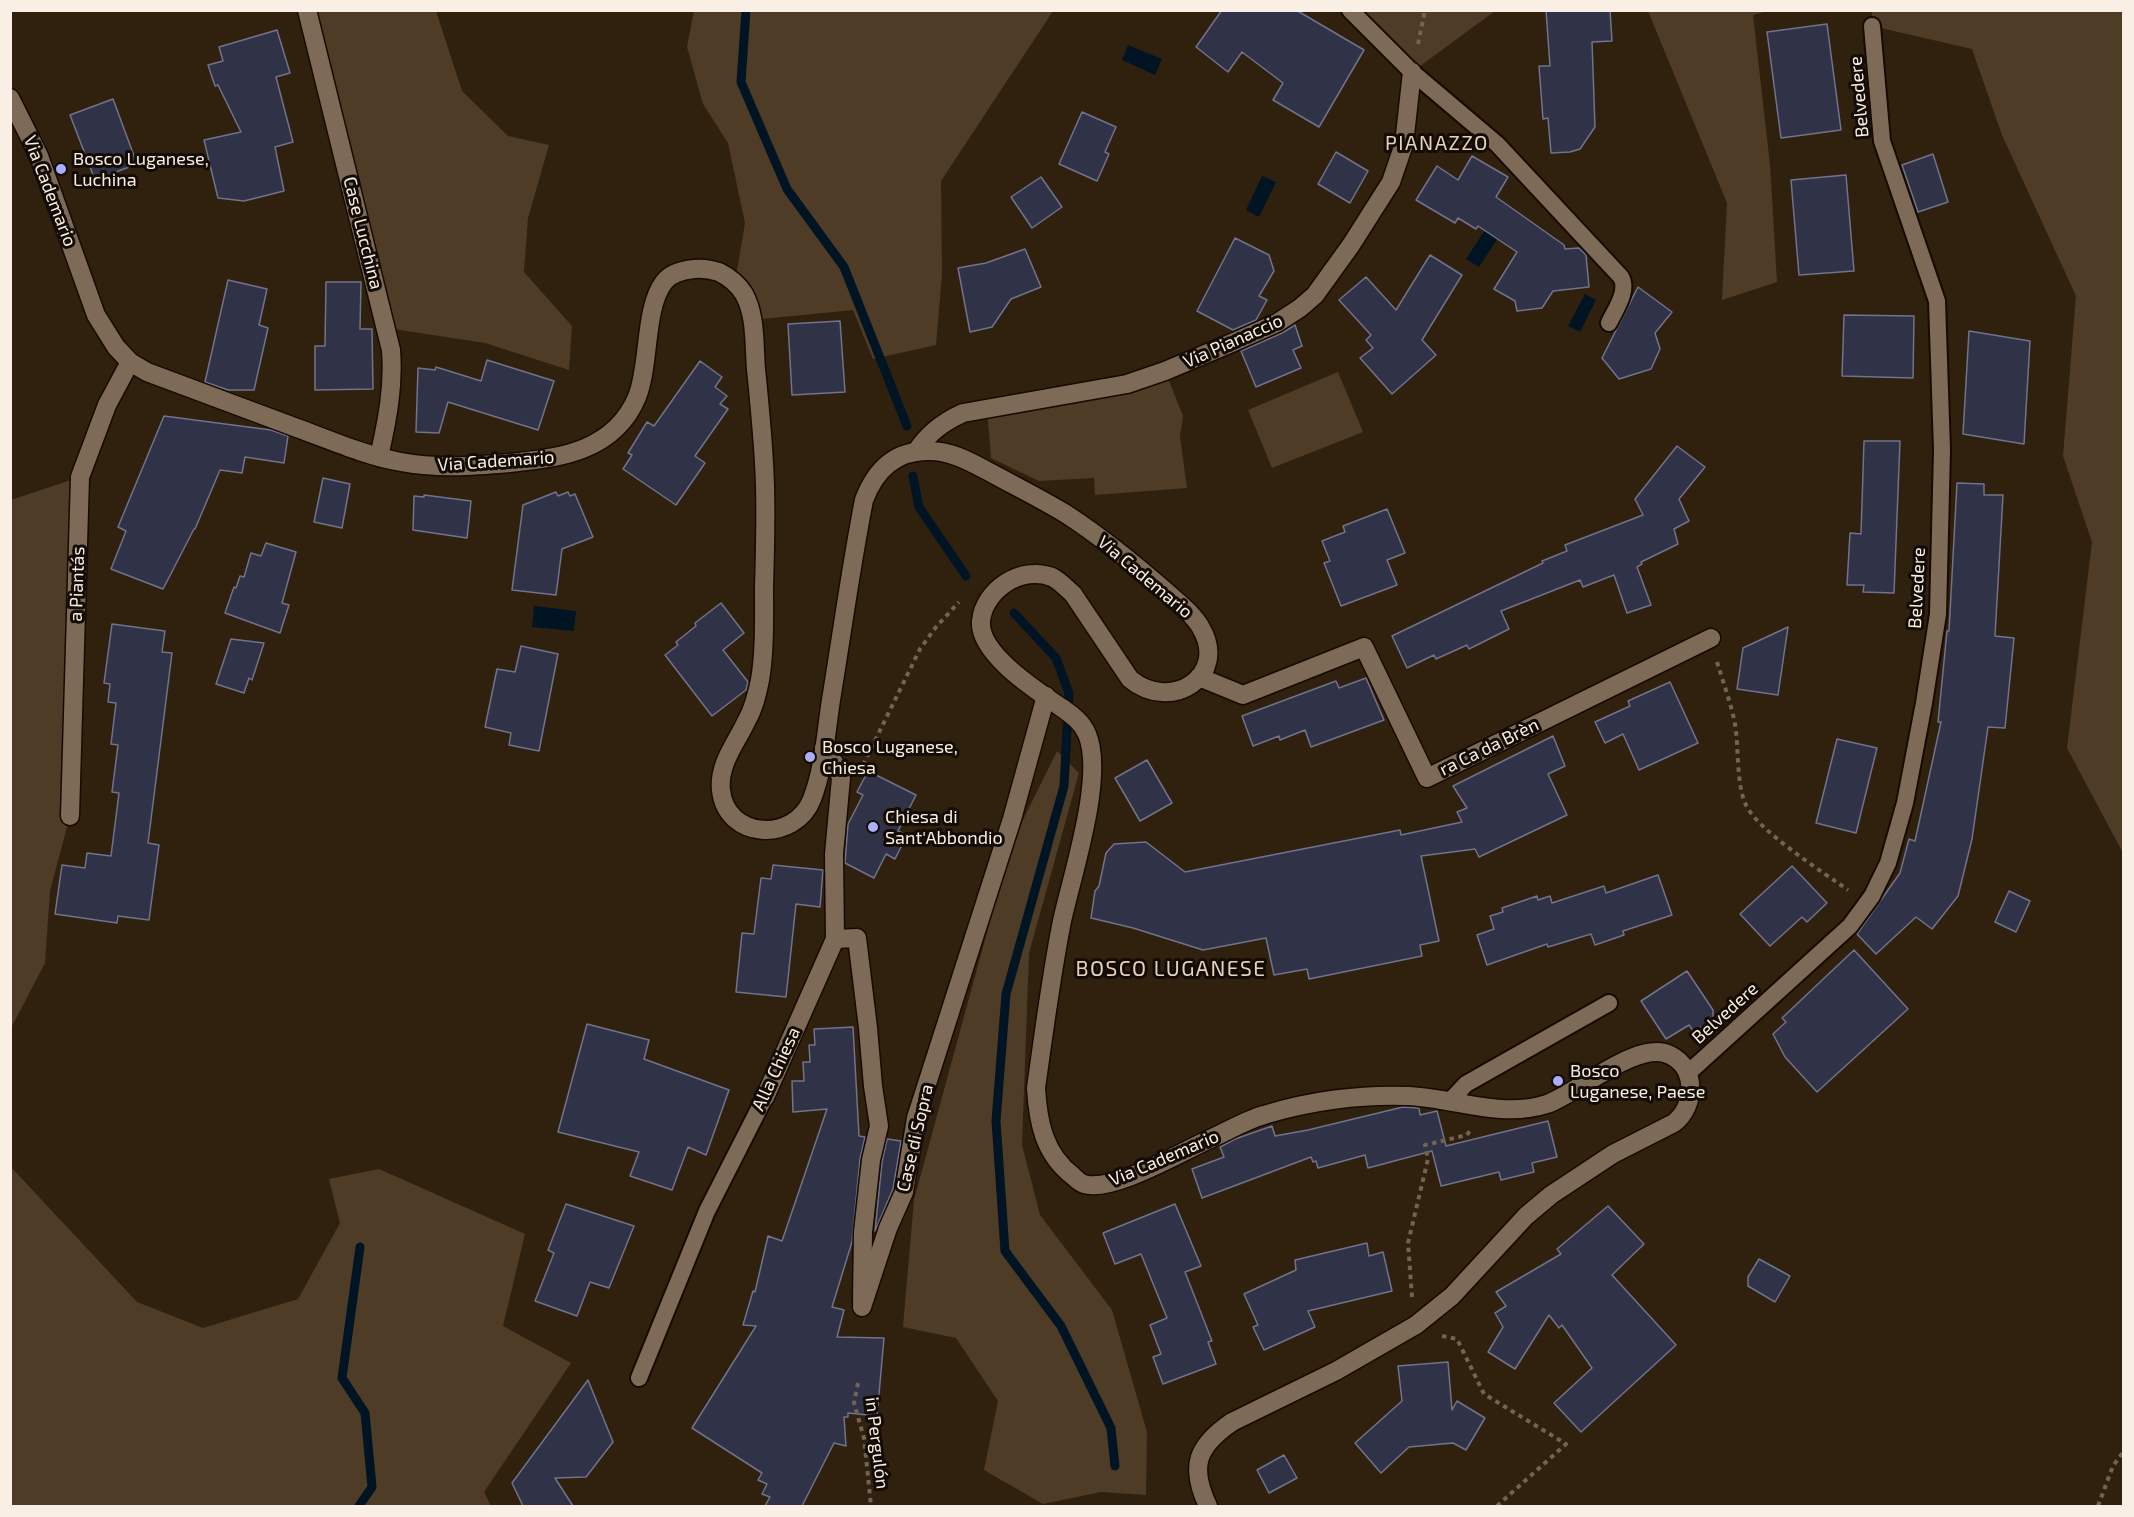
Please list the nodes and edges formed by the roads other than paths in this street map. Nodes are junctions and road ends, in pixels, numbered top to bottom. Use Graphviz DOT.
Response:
graph roads {
  1 [pos="307,10"];
  2 [pos="1350,10"];
  3 [pos="1872,26"];
  4 [pos="1412,72"];
  5 [pos="10,98"];
  6 [pos="1609,323"];
  7 [pos="130,362"];
  8 [pos="916,452"];
  9 [pos="379,457"];
  10 [pos="1711,638"];
  11 [pos="1199,677"];
  12 [pos="1050,699"];
  13 [pos="824,748"];
  14 [pos="70,816"];
  15 [pos="835,939"];
  16 [pos="1609,1003"];
  17 [pos="1687,1074"];
  18 [pos="765,1097"];
  19 [pos="1450,1101"];
  20 [pos="639,1378"];
  21 [pos="1208,1506"];
  1 -- 9 [label="street, Case Lucchina"];
  2 -- 4 [label="lane"];
  3 -- 17 [label="lane, Belvedere"];
  4 -- 6 [label="lane"];
  4 -- 8 [label="street, Via Pianaccio"];
  5 -- 7 [label="street, Via Cademario"];
  7 -- 9 [label="street, Via Cademario"];
  7 -- 14 [label="street, a Piantás"];
  8 -- 11 [label="street, Via Cademario"];
  8 -- 13 [label="street, Via Cademario"];
  9 -- 13 [label="street, Via Cademario"];
  10 -- 11 [label="street, ra Ca da Brèn"];
  11 -- 12 [label="street, Via Cademario"];
  12 -- 15 [label="street, Case di Sopra"];
  12 -- 19 [label="street, Via Cademario"];
  13 -- 15 [label="street, Alla Chiesa"];
  15 -- 18 [label="street, Alla Chiesa"];
  16 -- 19 [label="lane"];
  17 -- 19 [label="street, Via Cademario"];
  17 -- 21 [label="street"];
  18 -- 20 [label="lane, Alla Chiesa"];
}
